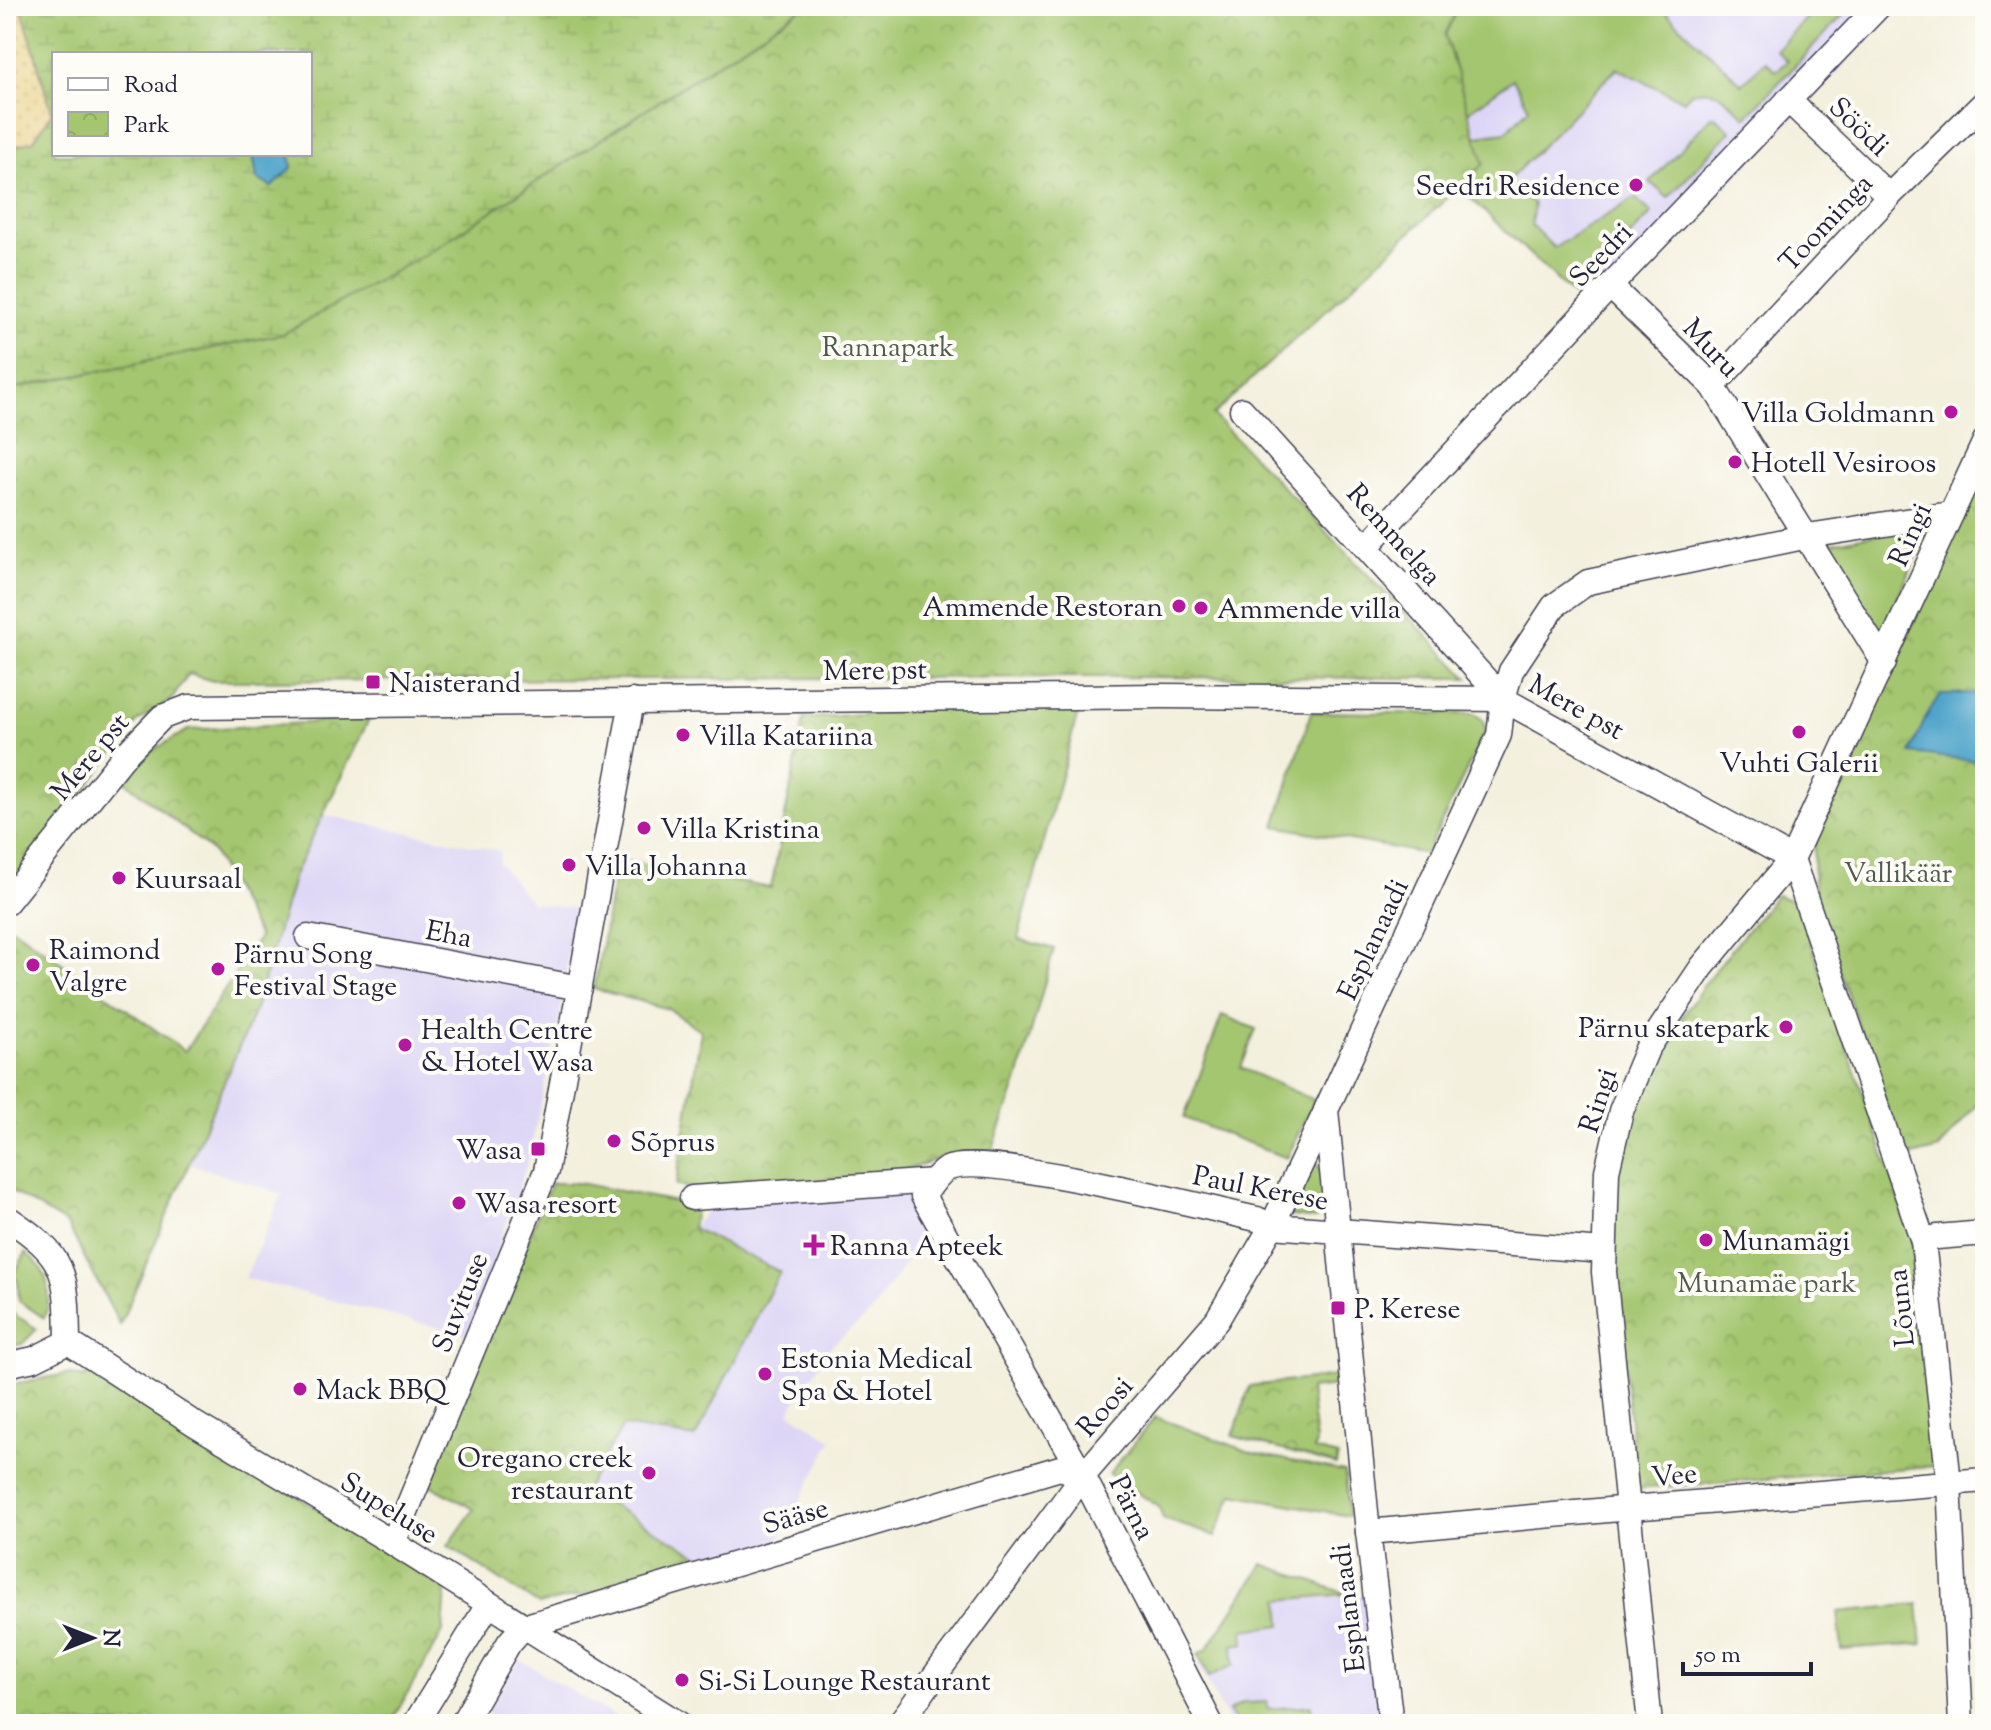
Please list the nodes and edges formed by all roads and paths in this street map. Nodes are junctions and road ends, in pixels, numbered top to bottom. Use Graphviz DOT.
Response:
graph roads {
  1 [pos="1879,6"];
  2 [pos="1788,100"];
  3 [pos="1985,102"];
  4 [pos="1889,196"];
  5 [pos="1610,286"];
  6 [pos="1713,386"];
  7 [pos="1242,410"];
  8 [pos="1985,441"];
  9 [pos="1950,514"];
  10 [pos="1808,536"];
  11 [pos="1367,546"];
  12 [pos="1884,663"];
  13 [pos="1503,699"];
  14 [pos="632,701"];
  15 [pos="1792,859"];
  16 [pos="6,903"];
  17 [pos="308,937"];
  18 [pos="580,988"];
  19 [pos="1326,1110"];
  20 [pos="929,1189"];
  21 [pos="692,1198"];
  22 [pos="6,1217"];
  23 [pos="1272,1226"];
  24 [pos="1337,1232"];
  25 [pos="1985,1233"];
  26 [pos="1923,1241"];
  27 [pos="1604,1251"];
  28 [pos="68,1342"];
  29 [pos="6,1365"];
  30 [pos="1083,1476"];
  31 [pos="1985,1480"];
  32 [pos="1949,1483"];
  33 [pos="1630,1508"];
  34 [pos="1368,1532"];
  35 [pos="393,1543"];
  36 [pos="488,1605"];
  37 [pos="523,1627"];
  38 [pos="415,1724"];
  39 [pos="462,1724"];
  40 [pos="679,1724"];
  41 [pos="899,1724"];
  42 [pos="1211,1724"];
  43 [pos="1391,1724"];
  44 [pos="1650,1724"];
  45 [pos="1961,1724"];
  1 -- 2 [label="street, Seedri"];
  2 -- 4 [label="street, Söödi"];
  2 -- 5 [label="street, Seedri"];
  3 -- 4 [label="street, Toominga"];
  4 -- 6 [label="street, Toominga"];
  5 -- 6 [label="street, Muru"];
  5 -- 11 [label="street, Seedri"];
  6 -- 10 [label="street, Muru"];
  7 -- 11 [label="street, Remmelga"];
  8 -- 9 [label="street, Ringi"];
  9 -- 10 [label="street, Esplanaadi"];
  9 -- 12 [label="street, Ringi"];
  10 -- 12 [label="street, Muru"];
  10 -- 13 [label="street, Esplanaadi"];
  11 -- 13 [label="street, Remmelga"];
  12 -- 15 [label="street, Ringi"];
  13 -- 14 [label="street, Mere pst"];
  13 -- 15 [label="street, Mere pst"];
  13 -- 19 [label="street, Esplanaadi"];
  14 -- 16 [label="street, Mere pst"];
  14 -- 18 [label="street, Suvituse"];
  15 -- 26 [label="street, Lõuna"];
  15 -- 27 [label="street, Ringi"];
  17 -- 18 [label="street, Eha"];
  18 -- 35 [label="street, Suvituse"];
  19 -- 23 [label="street, Roosi"];
  19 -- 24 [label="street, Esplanaadi"];
  20 -- 21 [label="street, Paul Kerese"];
  20 -- 23 [label="street, Paul Kerese"];
  20 -- 30 [label="street, Pärna"];
  22 -- 28 [label="street"];
  23 -- 24 [label="street, Paul Kerese"];
  23 -- 30 [label="street, Roosi"];
  24 -- 27 [label="street, Paul Kerese"];
  24 -- 34 [label="street, Esplanaadi"];
  25 -- 26 [label="street"];
  26 -- 32 [label="street, Lõuna"];
  27 -- 33 [label="street, Ringi"];
  28 -- 29 [label="street"];
  28 -- 35 [label="street, Supeluse"];
  30 -- 37 [label="street, Sääse"];
  30 -- 41 [label="street, Roosi"];
  30 -- 42 [label="street, Pärna"];
  31 -- 32 [label="street, Vee"];
  32 -- 33 [label="street, Vee"];
  32 -- 45 [label="street, Lõuna"];
  33 -- 34 [label="street, Vee"];
  33 -- 44 [label="street, Ringi"];
  34 -- 43 [label="street, Esplanaadi"];
  35 -- 36 [label="street, Supeluse"];
  36 -- 37 [label="street, Supeluse"];
  36 -- 38 [label="street"];
  37 -- 39 [label="street"];
  37 -- 40 [label="street, Supeluse"];
}
